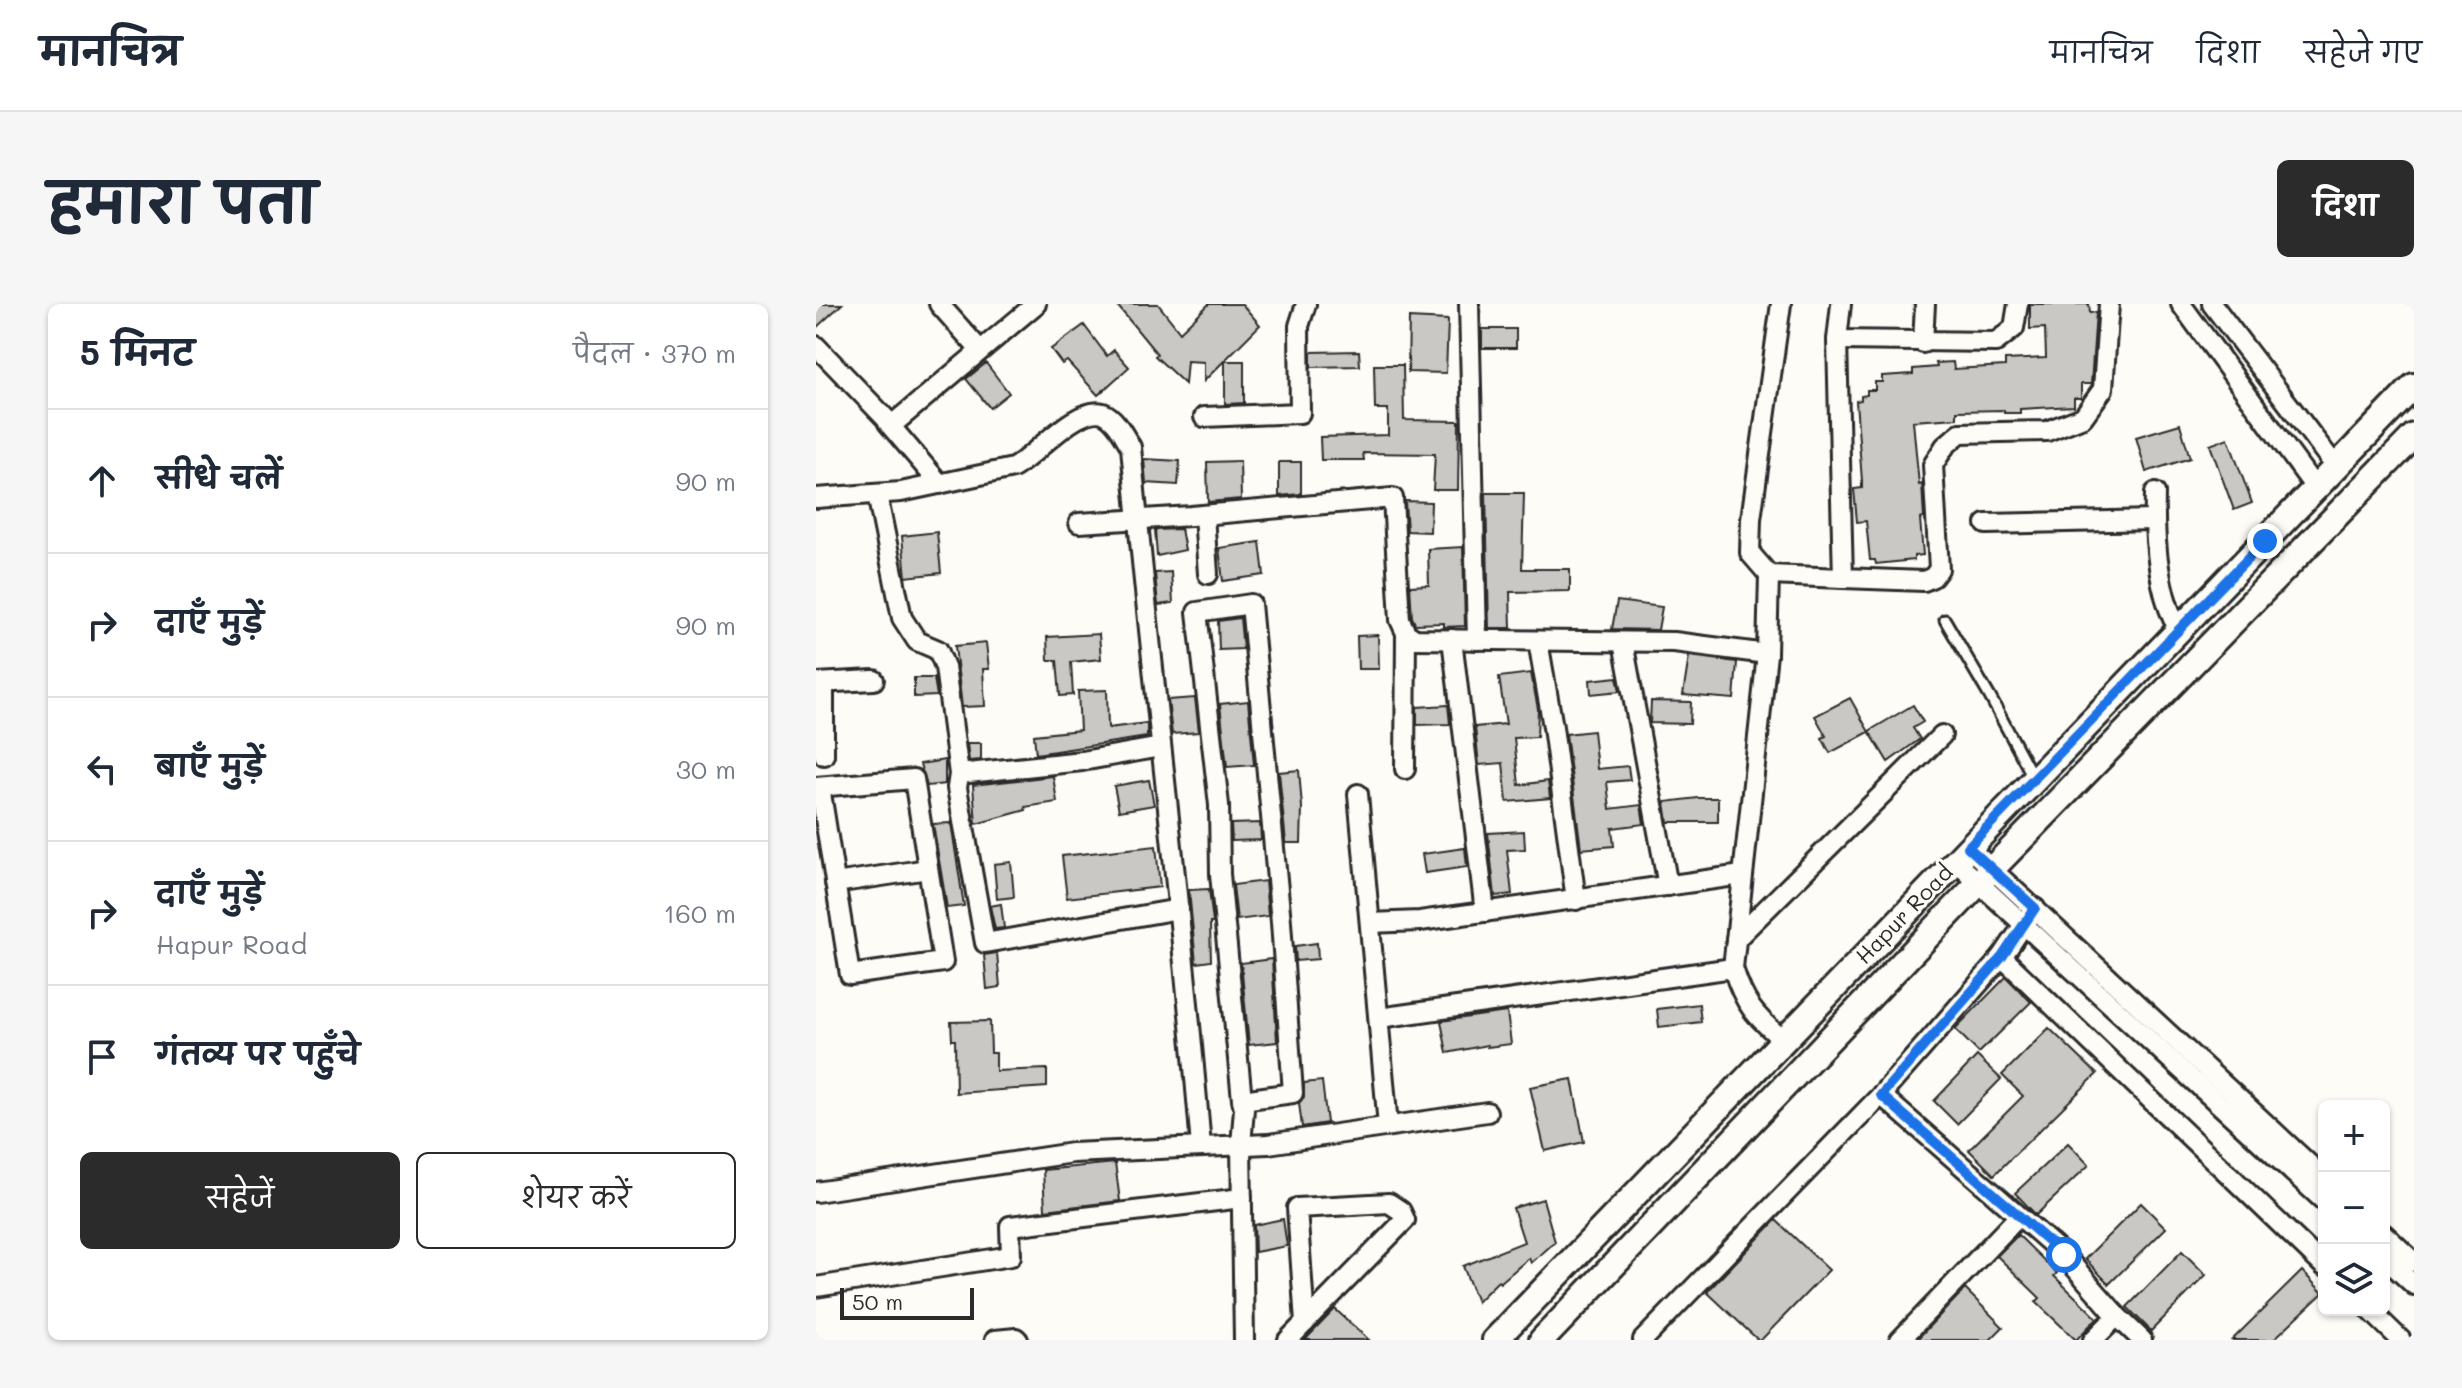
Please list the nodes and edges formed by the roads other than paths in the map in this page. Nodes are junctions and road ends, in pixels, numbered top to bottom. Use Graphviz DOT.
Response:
graph roads {
  1 [pos="939,304"];
  2 [pos="1036,304"];
  3 [pos="1306,304"];
  4 [pos="1469,304"];
  5 [pos="1781,304"];
  6 [pos="1841,304"];
  7 [pos="1925,304"];
  8 [pos="2018,304"];
  9 [pos="2109,304"];
  10 [pos="2181,304"];
  11 [pos="2212,304"];
  12 [pos="1837,340"];
  13 [pos="1923,343"];
  14 [pos="816,346"];
  15 [pos="979,349"];
  16 [pos="2259,365"];
  17 [pos="2237,382"];
  18 [pos="2414,386"];
  19 [pos="1204,417"];
  20 [pos="888,423"];
  21 [pos="2414,436"];
  22 [pos="2336,467"];
  23 [pos="940,484"];
  24 [pos="2316,489"];
  25 [pos="2155,493"];
  26 [pos="877,494"];
  27 [pos="816,498"];
  28 [pos="1204,515"];
  29 [pos="1137,520"];
  30 [pos="2154,520"];
  31 [pos="1079,523"];
  32 [pos="1986,524"];
  33 [pos="1208,574"];
  34 [pos="1769,575"];
  35 [pos="1843,578"];
  36 [pos="1945,620"];
  37 [pos="2184,625"];
  38 [pos="1406,633"];
  39 [pos="1452,639"];
  40 [pos="1477,640"];
  41 [pos="1538,641"];
  42 [pos="1623,642"];
  43 [pos="1767,654"];
  44 [pos="874,680"];
  45 [pos="820,683"];
  46 [pos="1942,735"];
  47 [pos="1161,747"];
  48 [pos="824,755"];
  49 [pos="1405,769"];
  50 [pos="959,774"];
  51 [pos="2034,780"];
  52 [pos="818,787"];
  53 [pos="1358,794"];
  54 [pos="1962,854"];
  55 [pos="928,869"];
  56 [pos="1742,875"];
  57 [pos="1986,876"];
  58 [pos="835,883"];
  59 [pos="1668,886"];
  60 [pos="1576,900"];
  61 [pos="2035,908"];
  62 [pos="1179,909"];
  63 [pos="1485,912"];
  64 [pos="1370,923"];
  65 [pos="2024,925"];
  66 [pos="1736,939"];
  67 [pos="2002,957"];
  68 [pos="1733,968"];
  69 [pos="1379,1018"];
  70 [pos="1783,1040"];
  71 [pos="1881,1095"];
  72 [pos="1242,1100"];
  73 [pos="1487,1112"];
  74 [pos="1388,1126"];
  75 [pos="1241,1145"];
  76 [pos="1201,1147"];
  77 [pos="2318,1172"];
  78 [pos="816,1192"];
  79 [pos="2318,1195"];
  80 [pos="1242,1198"];
  81 [pos="2018,1217"];
  82 [pos="2390,1240"];
  83 [pos="2318,1260"];
  84 [pos="2414,1262"];
  85 [pos="2390,1263"];
  86 [pos="2414,1285"];
  87 [pos="816,1287"];
  88 [pos="2117,1316"];
  89 [pos="2376,1316"];
  90 [pos="1305,1323"];
  91 [pos="995,1340"];
  92 [pos="1018,1340"];
  93 [pos="1244,1340"];
  94 [pos="1288,1340"];
  95 [pos="1495,1340"];
  96 [pos="1542,1340"];
  97 [pos="1643,1340"];
  98 [pos="1900,1340"];
  99 [pos="2093,1340"];
  100 [pos="2142,1340"];
  101 [pos="2401,1340"];
  1 -- 15 [label="street"];
  2 -- 15 [label="street"];
  3 -- 19 [label="street"];
  4 -- 40 [label="street"];
  5 -- 34 [label="street"];
  6 -- 12 [label="street"];
  7 -- 13 [label="street"];
  8 -- 13 [label="street"];
  9 -- 35 [label="street"];
  10 -- 17 [label="street"];
  11 -- 16 [label="street"];
  12 -- 13 [label="street"];
  12 -- 35 [label="street"];
  14 -- 20 [label="street"];
  15 -- 20 [label="street"];
  16 -- 17 [label="street"];
  16 -- 22 [label="street"];
  17 -- 24 [label="street"];
  18 -- 22 [label="main road, Hapur Road"];
  20 -- 23 [label="street"];
  21 -- 57 [label="main road, Hapur Road"];
  22 -- 24 [label="main road, Hapur Road"];
  23 -- 26 [label="street"];
  23 -- 29 [label="street"];
  24 -- 37 [label="main road, Hapur Road"];
  25 -- 30 [label="street"];
  26 -- 27 [label="street"];
  26 -- 50 [label="street"];
  28 -- 29 [label="street"];
  28 -- 33 [label="street"];
  28 -- 38 [label="street"];
  29 -- 31 [label="street"];
  29 -- 47 [label="street"];
  30 -- 32 [label="street"];
  30 -- 37 [label="street"];
  34 -- 35 [label="street"];
  34 -- 43 [label="street"];
  36 -- 51 [label="lane"];
  37 -- 51 [label="main road, Hapur Road"];
  38 -- 39 [label="street"];
  38 -- 49 [label="street"];
  39 -- 40 [label="street"];
  39 -- 63 [label="street"];
  40 -- 41 [label="street"];
  41 -- 42 [label="street"];
  41 -- 60 [label="street"];
  42 -- 43 [label="street"];
  42 -- 59 [label="street"];
  43 -- 56 [label="street"];
  44 -- 45 [label="street"];
  45 -- 48 [label="street"];
  46 -- 66 [label="street"];
  47 -- 50 [label="street"];
  47 -- 62 [label="street"];
  50 -- 62 [label="street"];
  51 -- 54 [label="main road, Hapur Road"];
  52 -- 55 [label="street"];
  52 -- 58 [label="street"];
  53 -- 64 [label="street"];
  54 -- 57 [label="street"];
  54 -- 70 [label="main road, Hapur Road"];
  55 -- 58 [label="street"];
  55 -- 58 [label="street"];
  56 -- 59 [label="street"];
  56 -- 66 [label="street"];
  57 -- 61 [label="street"];
  57 -- 65 [label="street"];
  57 -- 96 [label="main road, Hapur Road"];
  59 -- 60 [label="street"];
  60 -- 63 [label="street"];
  61 -- 65 [label="street"];
  61 -- 77 [label="street"];
  62 -- 76 [label="street"];
  63 -- 64 [label="street"];
  64 -- 69 [label="street"];
  65 -- 67 [label="street"];
  65 -- 79 [label="street"];
  66 -- 68 [label="street"];
  67 -- 71 [label="street"];
  67 -- 83 [label="street"];
  68 -- 69 [label="street"];
  68 -- 70 [label="street"];
  69 -- 74 [label="street"];
  70 -- 95 [label="main road, Hapur Road"];
  71 -- 81 [label="street"];
  71 -- 97 [label="street"];
  72 -- 72 [label="street"];
  72 -- 75 [label="street"];
  73 -- 74 [label="street"];
  74 -- 75 [label="street"];
  75 -- 76 [label="street"];
  75 -- 80 [label="street"];
  76 -- 78 [label="street"];
  80 -- 87 [label="street"];
  80 -- 93 [label="street"];
  81 -- 88 [label="street"];
  81 -- 98 [label="street"];
  82 -- 84 [label="street"];
  85 -- 86 [label="street"];
  88 -- 99 [label="street"];
  88 -- 100 [label="street"];
  89 -- 101 [label="street"];
  90 -- 90 [label="street"];
  90 -- 94 [label="street"];
  91 -- 92 [label="street"];
}
